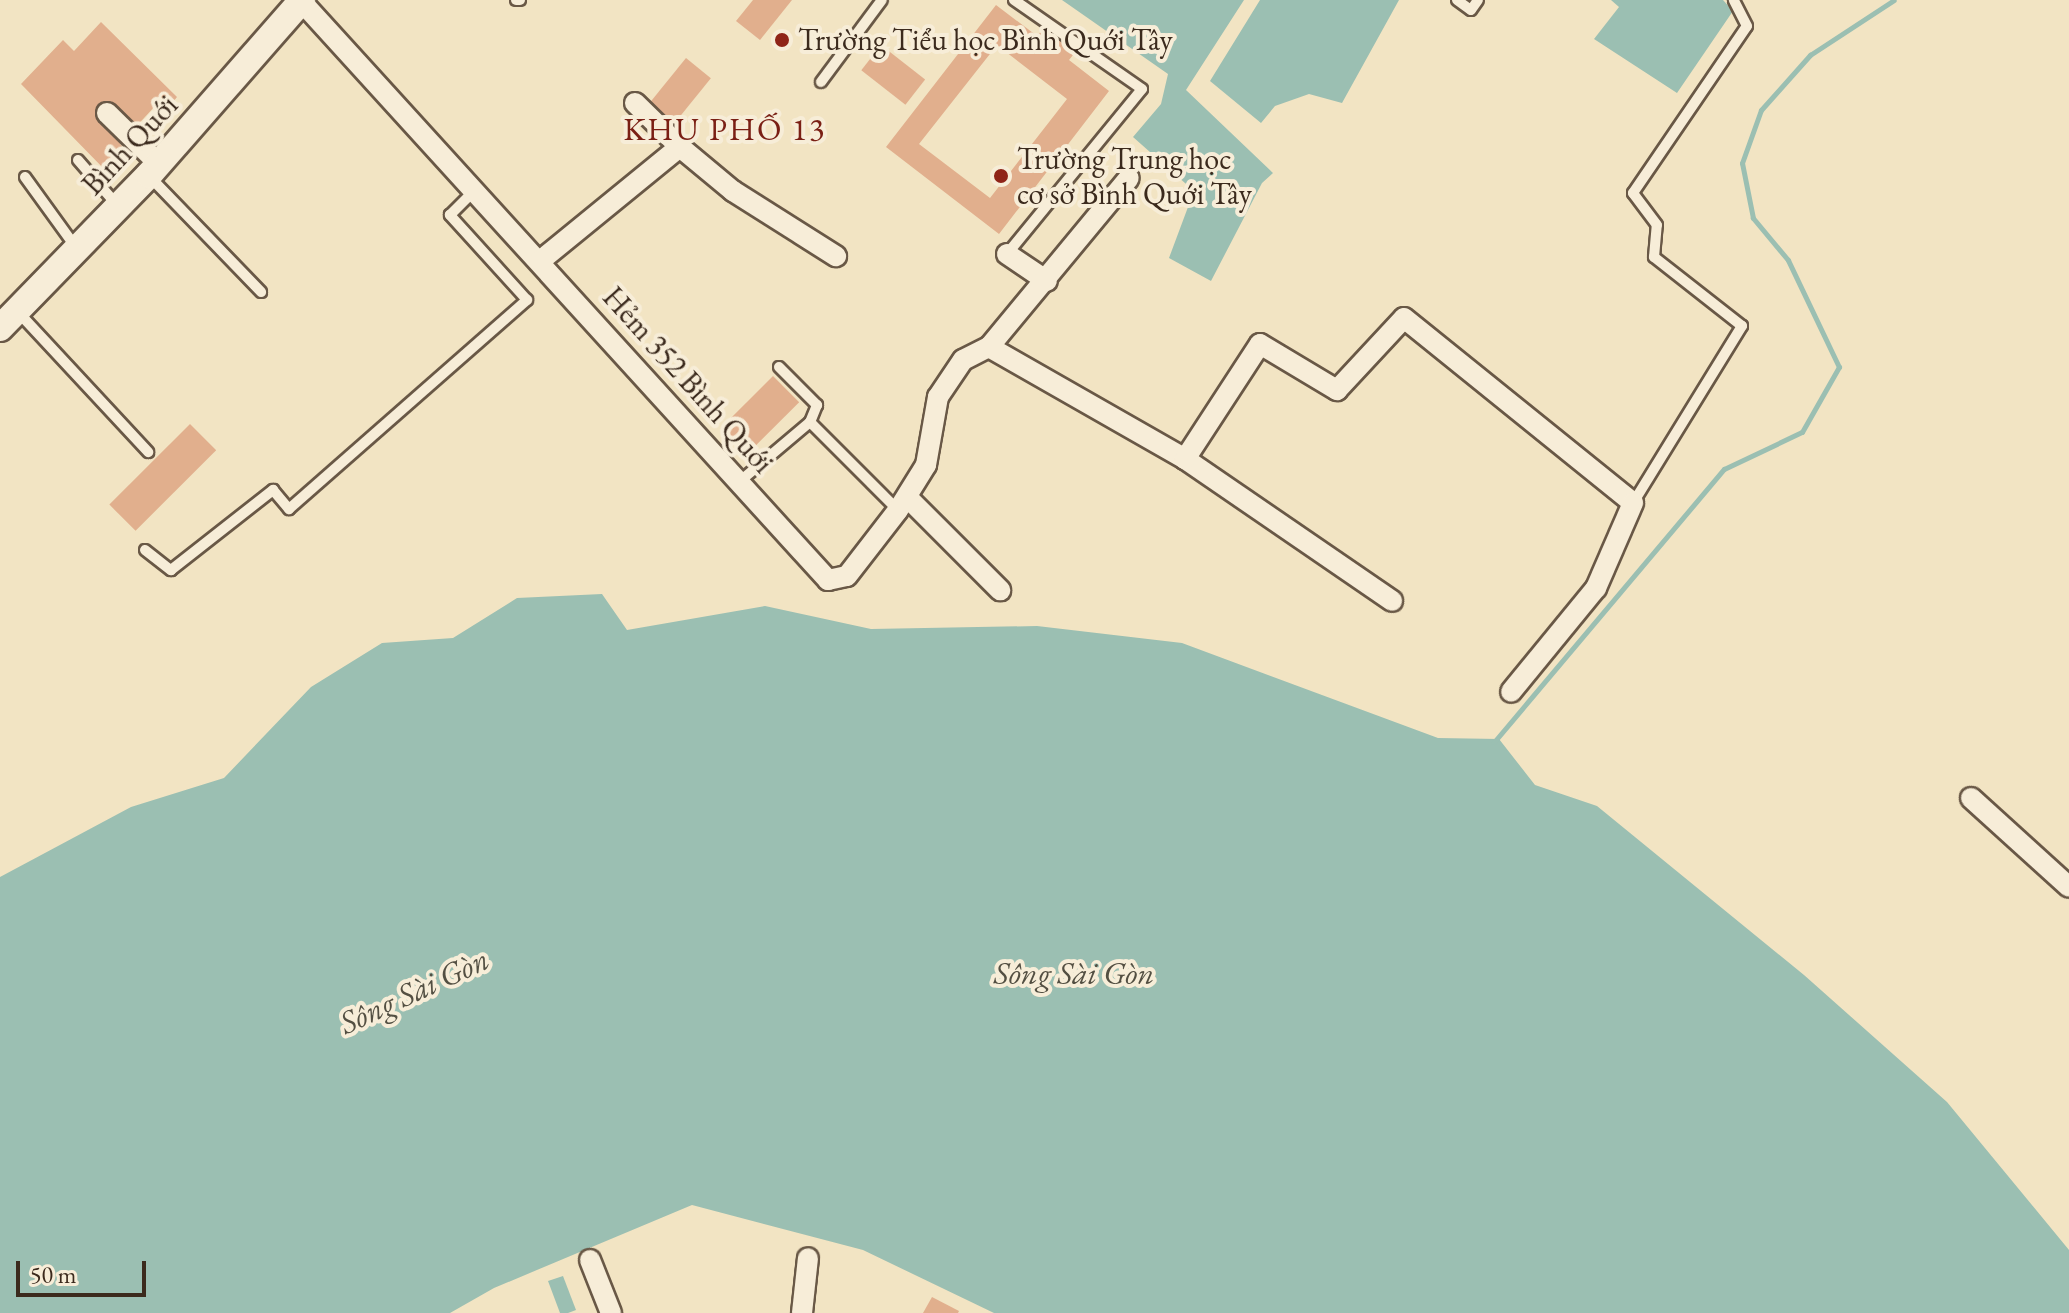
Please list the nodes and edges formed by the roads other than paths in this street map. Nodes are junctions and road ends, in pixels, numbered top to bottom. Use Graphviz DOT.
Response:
graph roads {
  1 [pos="882,0"];
  2 [pos="1014,0"];
  3 [pos="1457,0"];
  4 [pos="1478,0"];
  5 [pos="1734,0"];
  6 [pos="301,1"];
  7 [pos="821,82"];
  8 [pos="635,103"];
  9 [pos="107,113"];
  10 [pos="680,147"];
  11 [pos="78,160"];
  12 [pos="154,170"];
  13 [pos="25,177"];
  14 [pos="1129,178"];
  15 [pos="475,190"];
  16 [pos="119,206"];
  17 [pos="77,248"];
  18 [pos="1007,254"];
  19 [pos="836,256"];
  20 [pos="540,261"];
  21 [pos="1047,281"];
  22 [pos="261,292"];
  23 [pos="8,319"];
  24 [pos="989,347"];
  25 [pos="779,367"];
  26 [pos="810,422"];
  27 [pos="148,452"];
  28 [pos="1185,459"];
  29 [pos="739,482"];
  30 [pos="902,503"];
  31 [pos="1633,503"];
  32 [pos="145,550"];
  33 [pos="1000,590"];
  34 [pos="1392,601"];
  35 [pos="1511,692"];
  36 [pos="1971,798"];
  37 [pos="2069,887"];
  38 [pos="808,1258"];
  39 [pos="590,1260"];
  40 [pos="611,1313"];
  41 [pos="802,1313"];
  1 -- 7 [label="lane"];
  2 -- 18 [label="lane"];
  3 -- 4 [label="lane"];
  5 -- 31 [label="lane"];
  6 -- 12 [label="main road, Bình Quới"];
  6 -- 15 [label="street, Hẻm 352 Bình Quới"];
  8 -- 10 [label="street"];
  9 -- 12 [label="street"];
  10 -- 19 [label="street"];
  10 -- 20 [label="street"];
  11 -- 16 [label="lane"];
  12 -- 16 [label="main road, Bình Quới"];
  12 -- 22 [label="lane"];
  13 -- 17 [label="lane"];
  14 -- 21 [label="street, Hẻm 352 Bình Quới"];
  15 -- 20 [label="street, Hẻm 352 Bình Quới"];
  15 -- 32 [label="lane"];
  16 -- 17 [label="main road, Bình Quới"];
  17 -- 23 [label="main road, Bình Quới"];
  18 -- 21 [label="street"];
  20 -- 29 [label="street, Hẻm 352 Bình Quới"];
  21 -- 24 [label="street, Hẻm 352 Bình Quới"];
  23 -- 27 [label="lane"];
  24 -- 28 [label="street"];
  24 -- 30 [label="street, Hẻm 352 Bình Quới"];
  25 -- 26 [label="lane"];
  26 -- 29 [label="lane"];
  26 -- 30 [label="lane"];
  28 -- 31 [label="street"];
  28 -- 34 [label="street"];
  29 -- 30 [label="street, Hẻm 352 Bình Quới"];
  30 -- 33 [label="street"];
  31 -- 35 [label="street"];
  36 -- 37 [label="street"];
  38 -- 41 [label="street"];
  39 -- 40 [label="street"];
}
